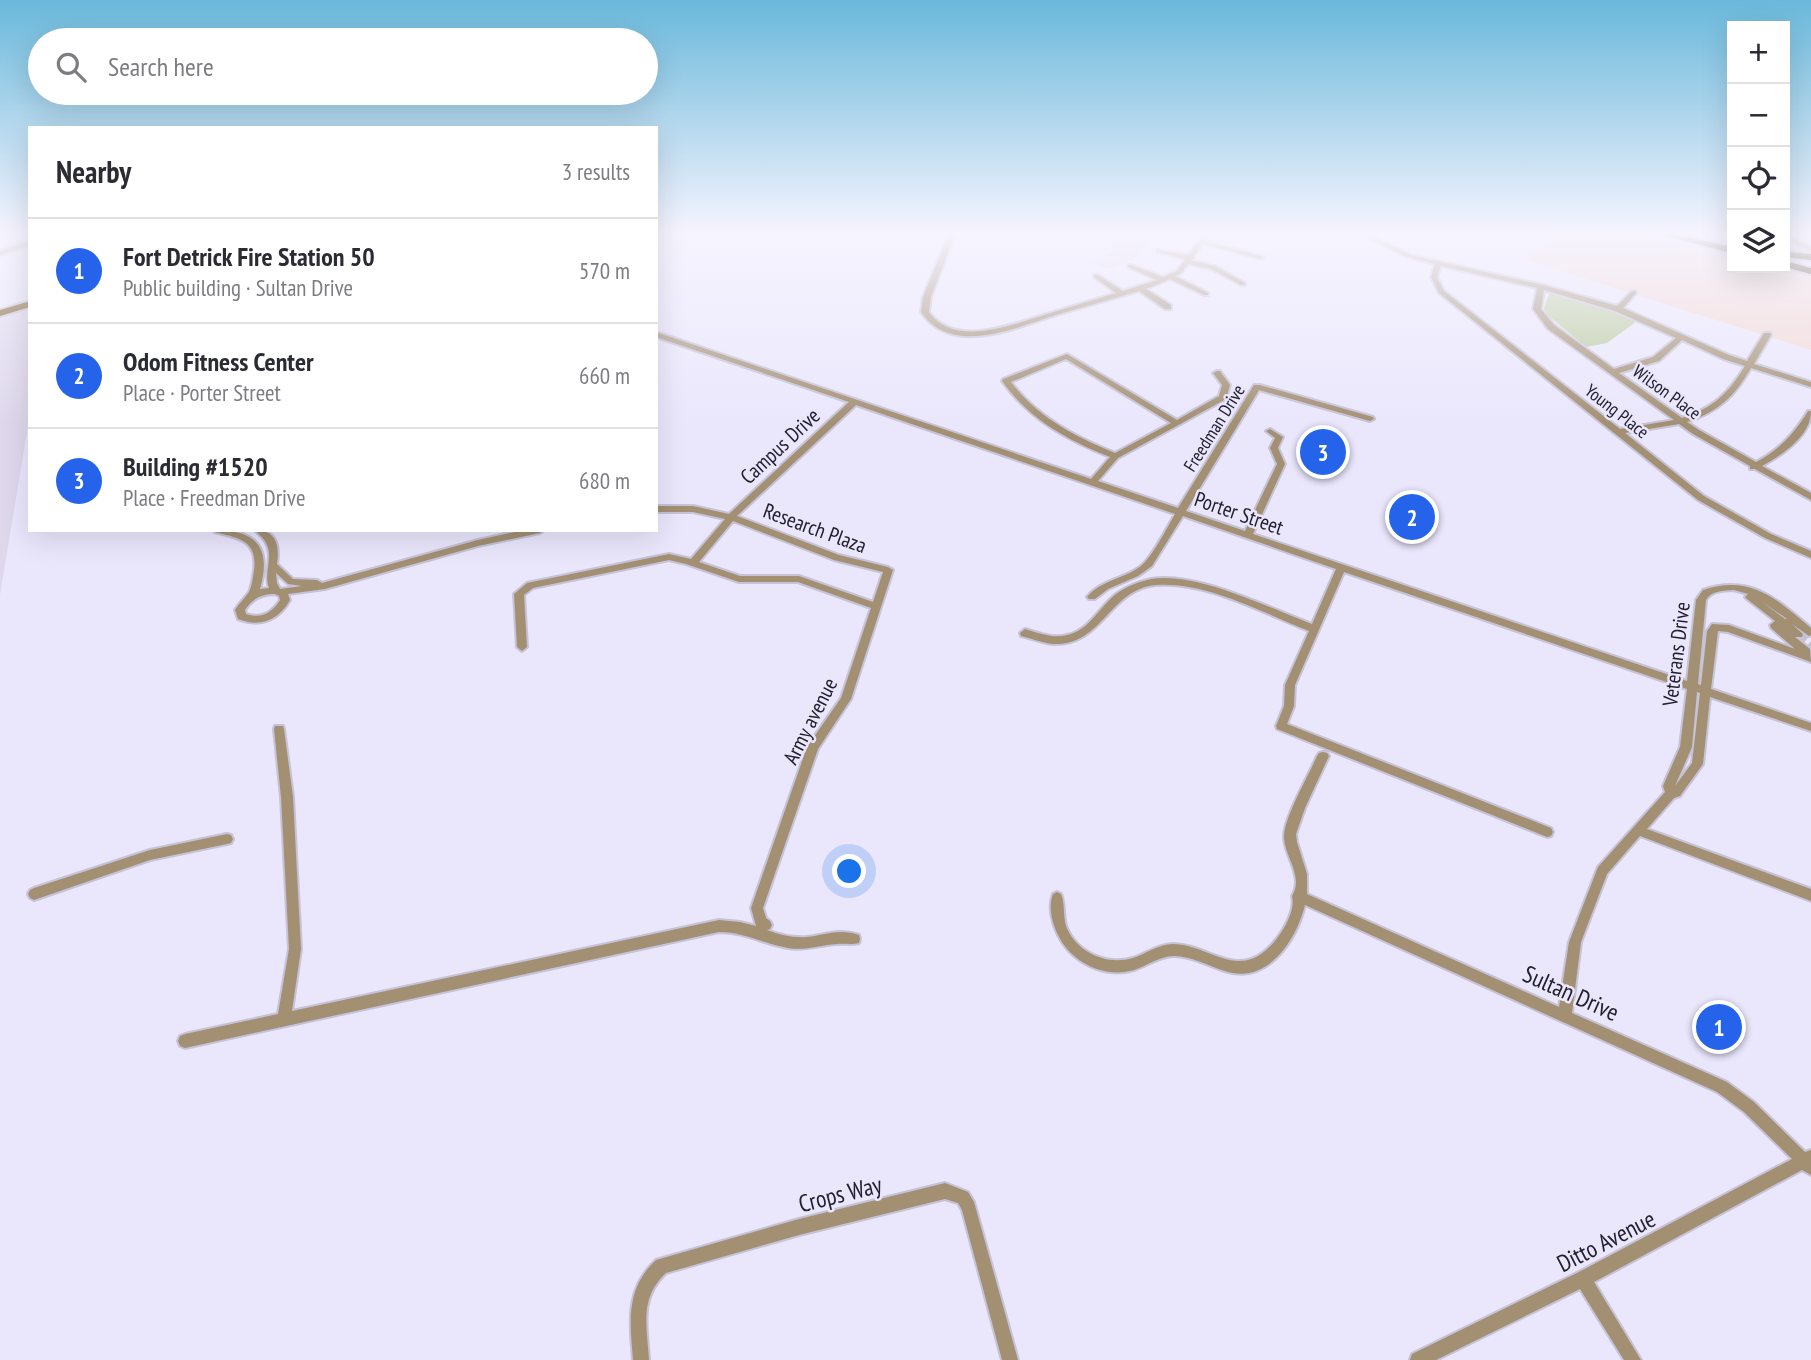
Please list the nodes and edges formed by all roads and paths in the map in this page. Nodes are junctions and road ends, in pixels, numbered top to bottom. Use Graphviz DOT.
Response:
graph roads {
  1 [pos="928,297"];
  2 [pos="1110,297"];
  3 [pos="1154,297"];
  4 [pos="1448,297"];
  5 [pos="1539,297"];
  6 [pos="1579,297"];
  7 [pos="1629,297"];
  8 [pos="28,303"];
  9 [pos="1168,307"];
  10 [pos="1618,309"];
  11 [pos="0,311"];
  12 [pos="658,335"];
  13 [pos="1767,335"];
  14 [pos="1681,337"];
  15 [pos="1747,366"];
  16 [pos="1614,372"];
  17 [pos="1217,373"];
  18 [pos="1811,385"];
  19 [pos="855,402"];
  20 [pos="1811,413"];
  21 [pos="1370,419"];
  22 [pos="1678,419"];
  23 [pos="1177,423"];
  24 [pos="1270,432"];
  25 [pos="1619,432"];
  26 [pos="1115,456"];
  27 [pos="1753,467"];
  28 [pos="1093,482"];
  29 [pos="1811,496"];
  30 [pos="658,509"];
  31 [pos="1179,512"];
  32 [pos="731,517"];
  33 [pos="224,532"];
  34 [pos="261,532"];
  35 [pos="530,532"];
  36 [pos="1248,534"];
  37 [pos="1811,555"];
  38 [pos="694,562"];
  39 [pos="274,566"];
  40 [pos="1342,566"];
  41 [pos="888,570"];
  42 [pos="342,582"];
  43 [pos="278,592"];
  44 [pos="251,596"];
  45 [pos="1092,597"];
  46 [pos="875,606"];
  47 [pos="278,611"];
  48 [pos="1790,622"];
  49 [pos="1314,629"];
  50 [pos="1025,633"];
  51 [pos="1803,633"];
  52 [pos="522,647"];
  53 [pos="1811,657"];
  54 [pos="1692,688"];
  55 [pos="1706,692"];
  56 [pos="1811,727"];
  57 [pos="279,729"];
  58 [pos="1323,756"];
  59 [pos="1671,793"];
  60 [pos="1637,830"];
  61 [pos="1547,832"];
  62 [pos="227,839"];
  63 [pos="34,894"];
  64 [pos="1811,895"];
  65 [pos="1298,896"];
  66 [pos="1057,898"];
  67 [pos="766,925"];
  68 [pos="855,939"];
  69 [pos="1565,1015"];
  70 [pos="284,1019"];
  71 [pos="185,1041"];
  72 [pos="1809,1162"];
  73 [pos="1583,1279"];
  74 [pos="641,1360"];
  75 [pos="1010,1360"];
  76 [pos="1418,1360"];
  77 [pos="1633,1360"];
  1 -- 2 [label="street"];
  3 -- 9 [label="street"];
  4 -- 25 [label="street, Young Place"];
  5 -- 16 [label="street, Wilson Place"];
  6 -- 10 [label="street"];
  7 -- 10 [label="street"];
  8 -- 11 [label="main road"];
  10 -- 14 [label="street"];
  12 -- 19 [label="street, Porter Street"];
  13 -- 15 [label="street"];
  14 -- 15 [label="street"];
  14 -- 16 [label="street"];
  15 -- 18 [label="street"];
  15 -- 22 [label="street"];
  16 -- 22 [label="street, Wilson Place"];
  17 -- 23 [label="street"];
  19 -- 28 [label="street, Porter Street"];
  19 -- 32 [label="street, Campus Drive"];
  20 -- 27 [label="street"];
  21 -- 31 [label="street, Freedman Drive"];
  22 -- 25 [label="street"];
  22 -- 27 [label="street, Wilson Place"];
  23 -- 26 [label="street"];
  23 -- 26 [label="street"];
  24 -- 36 [label="street"];
  25 -- 37 [label="street, Young Place"];
  26 -- 28 [label="street"];
  27 -- 29 [label="street, Wilson Place"];
  28 -- 31 [label="street, Porter Street"];
  30 -- 32 [label="street"];
  31 -- 36 [label="street, Porter Street"];
  31 -- 45 [label="street"];
  32 -- 38 [label="street, Campus Drive"];
  32 -- 41 [label="street, Research Plaza"];
  33 -- 44 [label="street"];
  34 -- 39 [label="street"];
  35 -- 42 [label="street"];
  36 -- 40 [label="street, Porter Street"];
  38 -- 46 [label="street"];
  38 -- 52 [label="street"];
  39 -- 42 [label="street"];
  39 -- 43 [label="street"];
  40 -- 49 [label="street"];
  40 -- 54 [label="street, Porter Street"];
  41 -- 46 [label="street, Army avenue"];
  42 -- 43 [label="street"];
  42 -- 47 [label="street"];
  43 -- 44 [label="street"];
  43 -- 47 [label="street"];
  44 -- 47 [label="street"];
  46 -- 67 [label="street, Army avenue"];
  48 -- 51 [label="street, Veterans Drive"];
  48 -- 53 [label="street"];
  48 -- 54 [label="street, Veterans Drive"];
  49 -- 50 [label="street"];
  49 -- 61 [label="street"];
  53 -- 55 [label="street, Veterans Drive"];
  54 -- 55 [label="street, Porter Street"];
  54 -- 59 [label="street, Veterans Drive"];
  55 -- 56 [label="street, Porter Street"];
  55 -- 59 [label="street, Veterans Drive"];
  57 -- 70 [label="street"];
  58 -- 65 [label="street"];
  59 -- 60 [label="street, Veterans Drive"];
  60 -- 64 [label="street"];
  60 -- 69 [label="street, Veterans Drive"];
  62 -- 63 [label="street"];
  65 -- 66 [label="street"];
  65 -- 69 [label="street, Sultan Drive"];
  68 -- 70 [label="street"];
  69 -- 72 [label="street, Sultan Drive"];
  70 -- 71 [label="street"];
  72 -- 73 [label="street, Ditto Avenue"];
  73 -- 76 [label="street, Ditto Avenue"];
  73 -- 77 [label="street"];
  74 -- 75 [label="street, Crops Way"];
}
